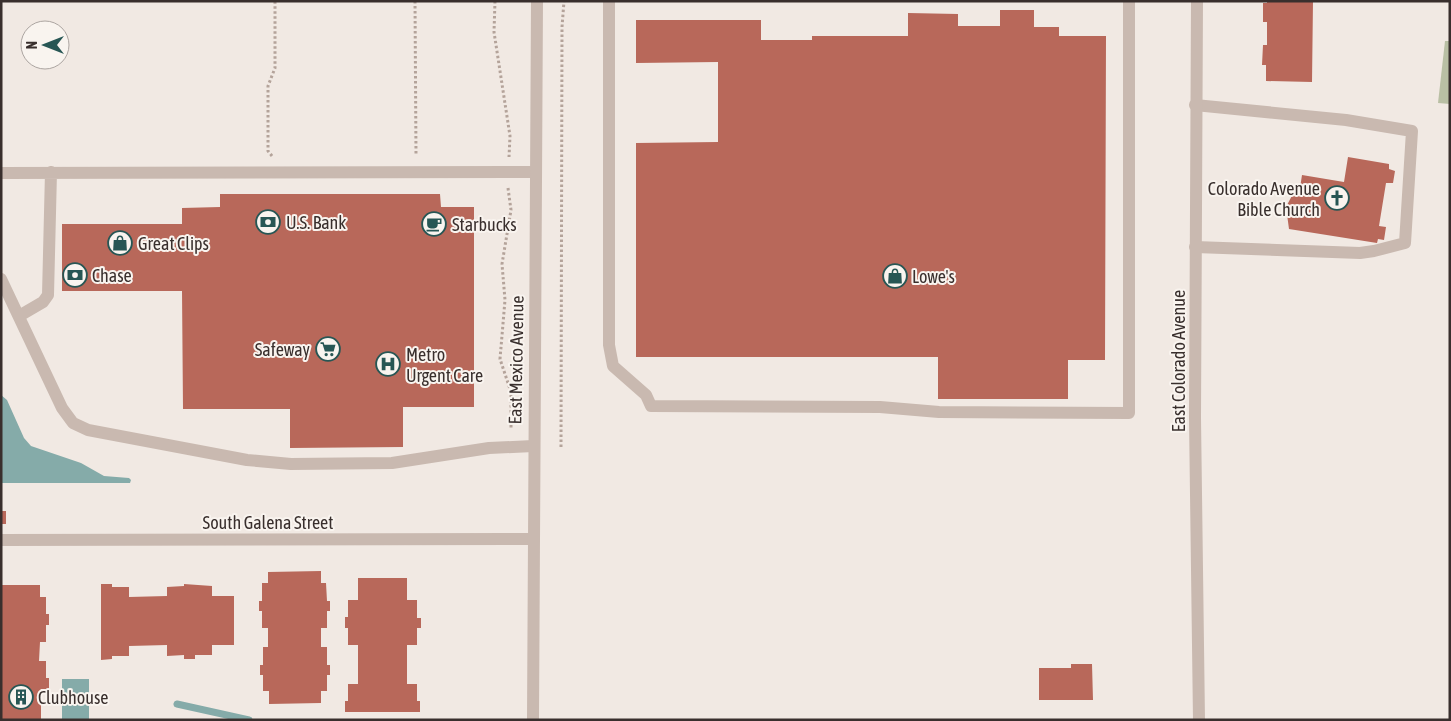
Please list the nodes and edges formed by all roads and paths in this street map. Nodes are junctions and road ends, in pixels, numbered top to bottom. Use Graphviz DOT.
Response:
graph roads {
  1 [pos="275,1"];
  2 [pos="415,1"];
  3 [pos="495,1"];
  4 [pos="537,1"];
  5 [pos="564,1"];
  6 [pos="609,1"];
  7 [pos="1129,1"];
  8 [pos="1197,1"];
  9 [pos="1195,105"];
  10 [pos="1,172"];
  11 [pos="51,172"];
  12 [pos="280,172"];
  13 [pos="416,172"];
  14 [pos="508,172"];
  15 [pos="536,172"];
  16 [pos="1195,248"];
  17 [pos="1,279"];
  18 [pos="19,316"];
  19 [pos="533,446"];
  20 [pos="511,447"];
  21 [pos="561,447"];
  22 [pos="534,539"];
  23 [pos="1,540"];
  24 [pos="532,720"];
  25 [pos="1199,720"];
  1 -- 12 [label="path"];
  2 -- 13 [label="path"];
  3 -- 14 [label="path"];
  4 -- 15 [label="street, East Mexico Avenue"];
  5 -- 21 [label="path"];
  6 -- 7 [label="street"];
  8 -- 9 [label="street, East Colorado Avenue"];
  9 -- 16 [label="street, East Colorado Avenue"];
  9 -- 16 [label="street"];
  10 -- 11 [label="street"];
  11 -- 12 [label="street"];
  11 -- 18 [label="street"];
  12 -- 13 [label="street"];
  13 -- 14 [label="street"];
  14 -- 15 [label="street"];
  14 -- 20 [label="path"];
  15 -- 19 [label="street, East Mexico Avenue"];
  16 -- 25 [label="street, East Colorado Avenue"];
  17 -- 18 [label="street"];
  18 -- 20 [label="street"];
  19 -- 20 [label="street"];
  19 -- 22 [label="street, East Mexico Avenue"];
  22 -- 23 [label="street, South Galena Street"];
  22 -- 24 [label="street, East Mexico Avenue"];
}
